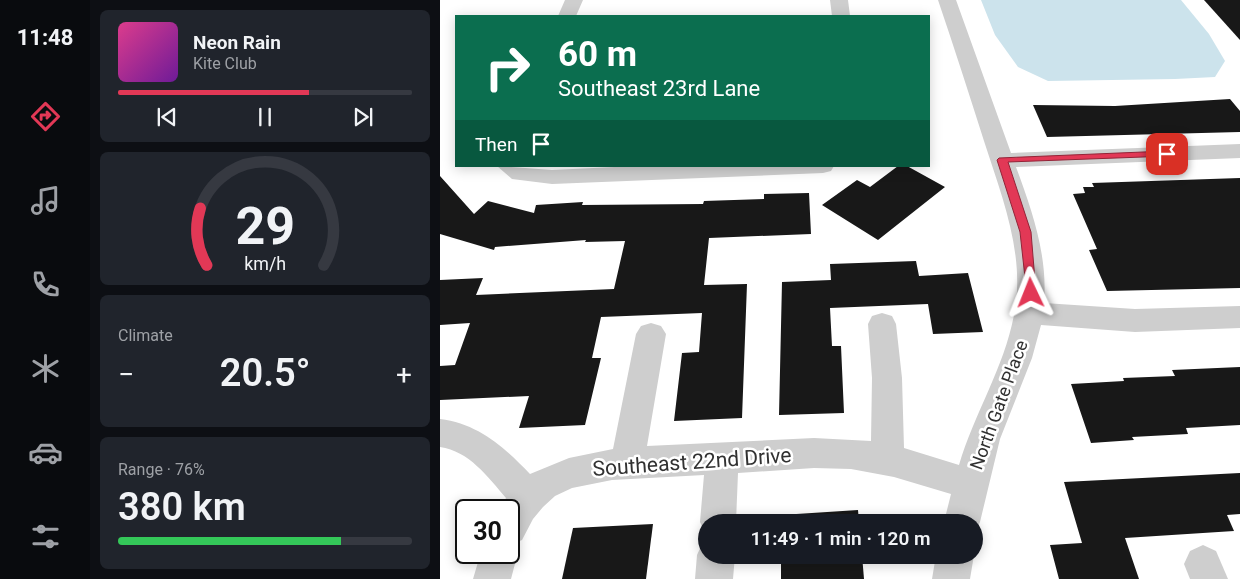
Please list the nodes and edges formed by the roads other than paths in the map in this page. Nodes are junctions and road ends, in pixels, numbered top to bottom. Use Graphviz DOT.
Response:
graph roads {
  1 [pos="574,0"];
  2 [pos="839,0"];
  3 [pos="948,0"];
  4 [pos="567,15"];
  5 [pos="841,15"];
  6 [pos="1240,151"];
  7 [pos="1002,160"];
  8 [pos="798,167"];
  9 [pos="510,169"];
  10 [pos="1030,312"];
  11 [pos="1240,318"];
  12 [pos="882,324"];
  13 [pos="651,334"];
  14 [pos="440,433"];
  15 [pos="722,459"];
  16 [pos="887,460"];
  17 [pos="627,464"];
  18 [pos="971,484"];
  19 [pos="528,496"];
  20 [pos="520,509"];
  21 [pos="719,514"];
  22 [pos="964,514"];
  23 [pos="496,564"];
  24 [pos="715,564"];
  25 [pos="954,564"];
  26 [pos="492,579"];
  27 [pos="714,579"];
  28 [pos="951,579"];
  1 -- 4 [label="street"];
  2 -- 5 [label="street"];
  3 -- 7 [label="street, North Gate Place"];
  6 -- 7 [label="street"];
  7 -- 10 [label="street, North Gate Place"];
  8 -- 9 [label="street"];
  10 -- 11 [label="street"];
  10 -- 18 [label="street, North Gate Place"];
  12 -- 16 [label="street"];
  13 -- 17 [label="street"];
  14 -- 19 [label="street"];
  15 -- 16 [label="street, Southeast 22nd Drive"];
  15 -- 17 [label="street, Southeast 22nd Drive"];
  15 -- 21 [label="street"];
  16 -- 18 [label="street, Southeast 22nd Drive"];
  17 -- 19 [label="street, Southeast 22nd Drive"];
  18 -- 22 [label="street, North Gate Place"];
  19 -- 20 [label="street"];
  23 -- 26 [label="street"];
  24 -- 27 [label="street"];
  25 -- 28 [label="street"];
}
